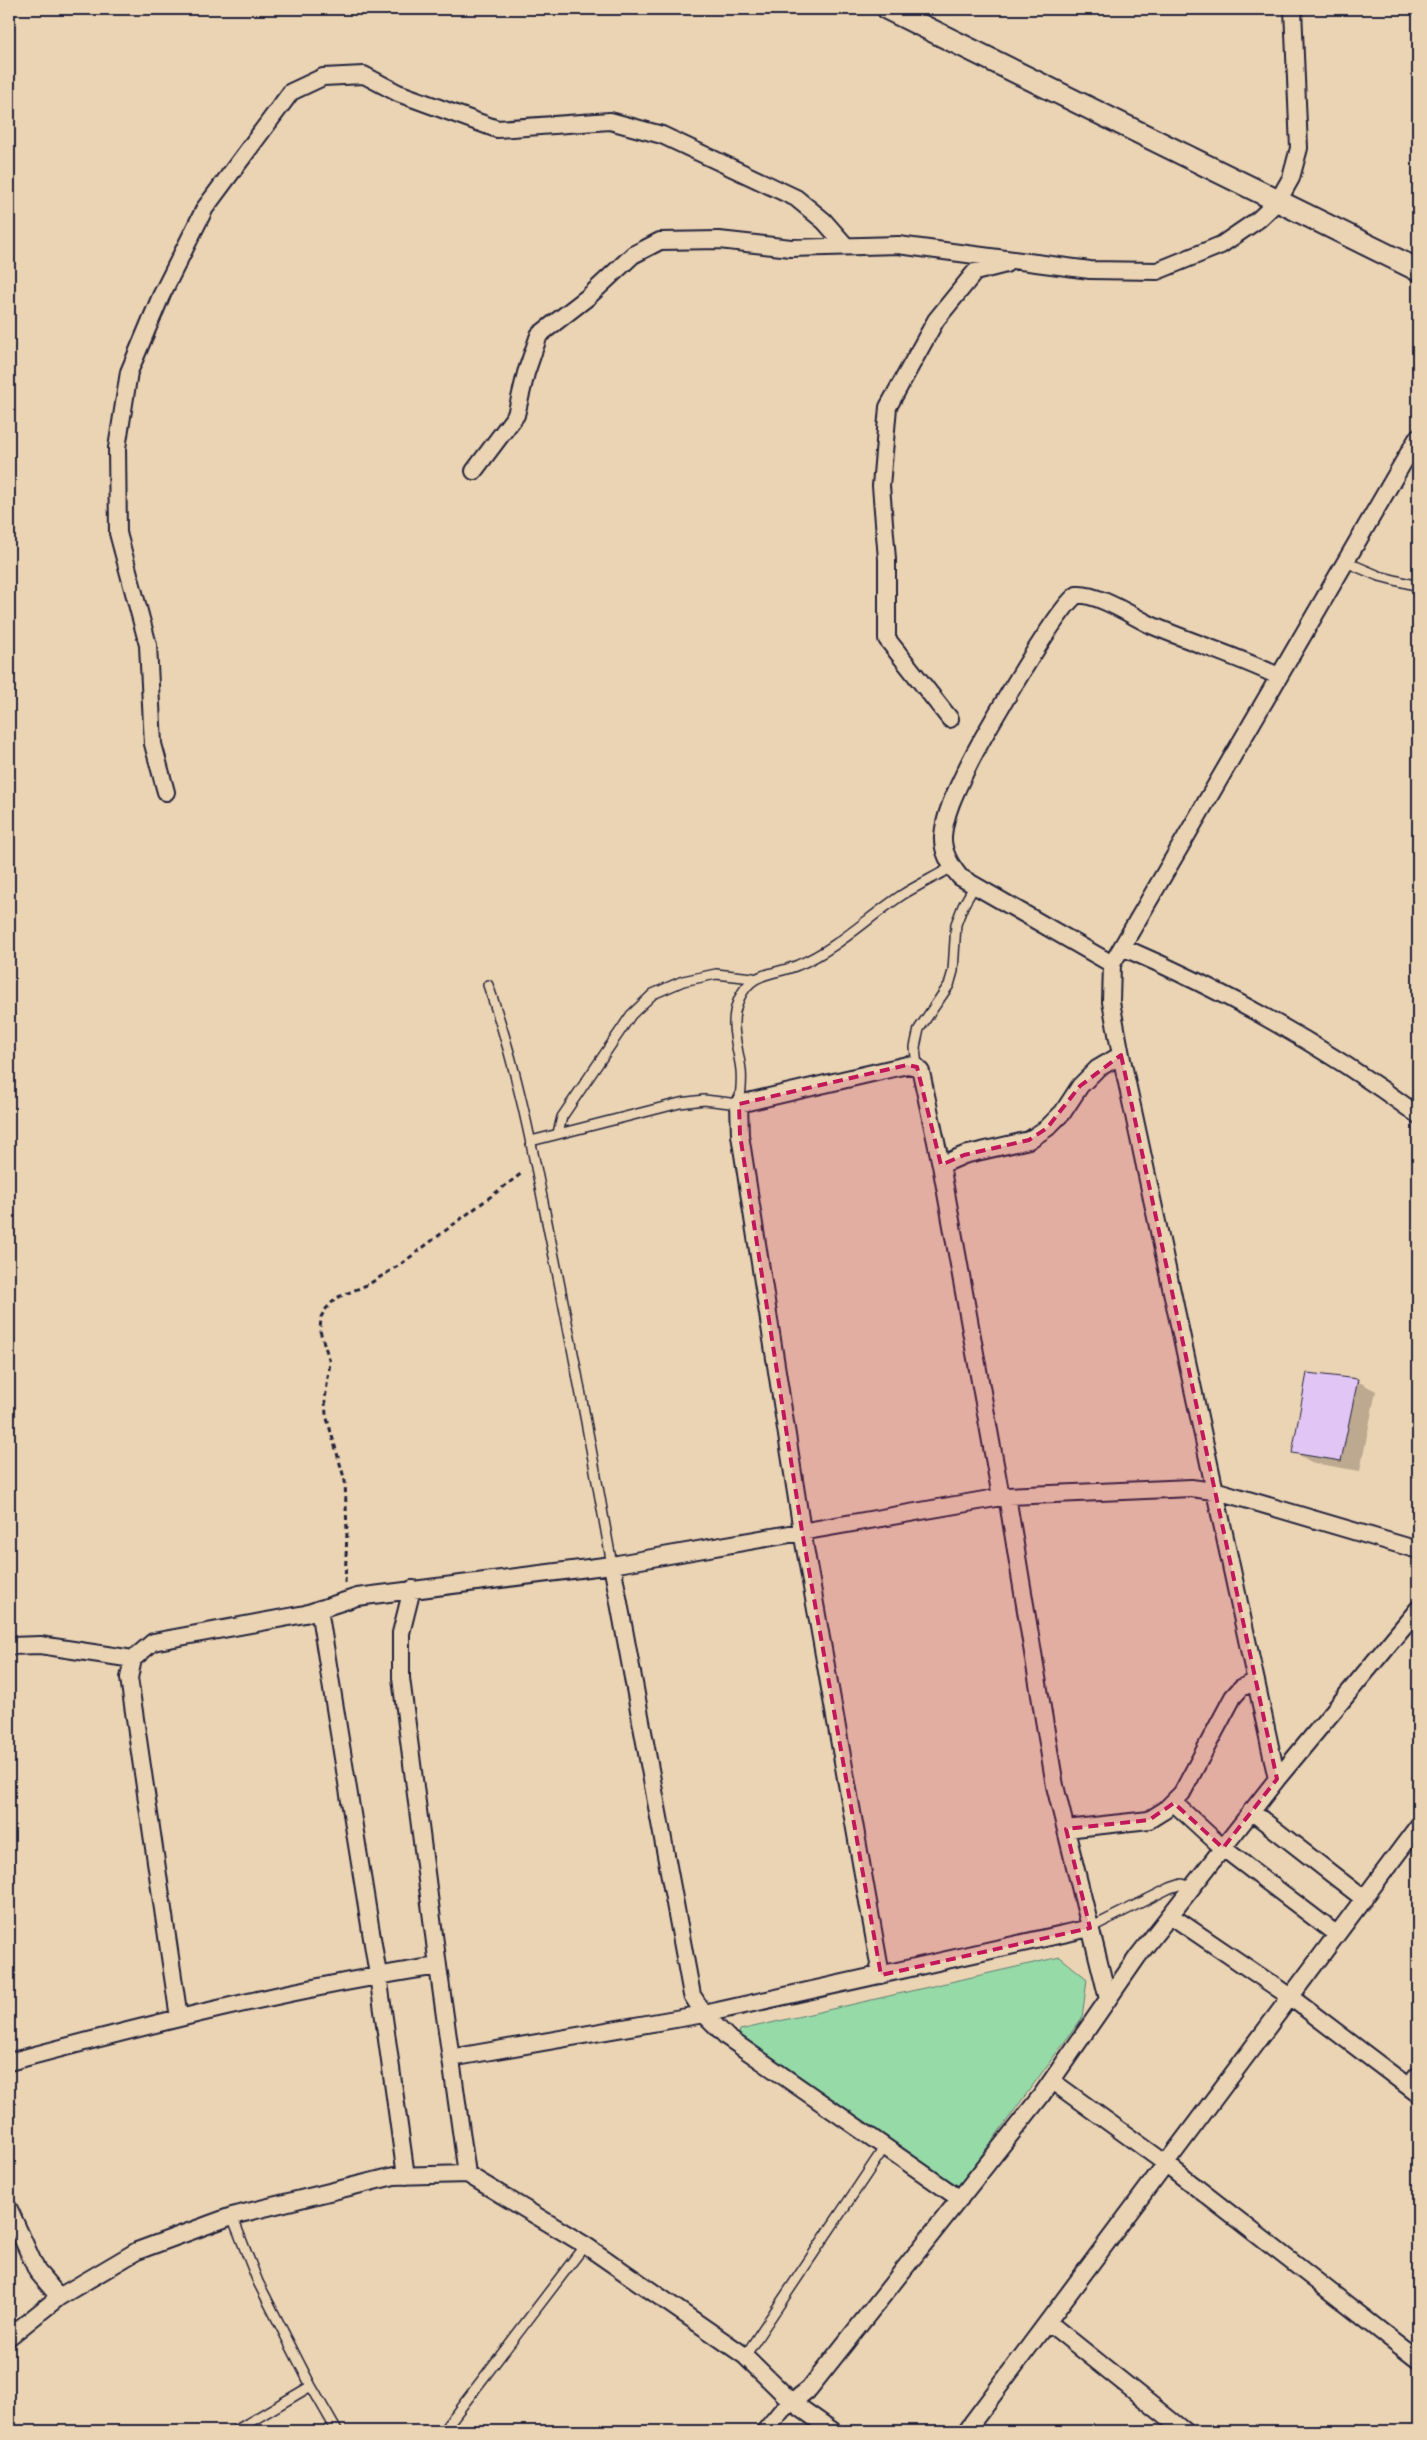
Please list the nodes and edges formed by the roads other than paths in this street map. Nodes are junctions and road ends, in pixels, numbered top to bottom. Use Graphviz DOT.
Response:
graph roads {
  1 [pos="888,9"];
  2 [pos="1293,9"];
  3 [pos="1278,201"];
  4 [pos="846,246"];
  5 [pos="1018,261"];
  6 [pos="1418,270"];
  7 [pos="1418,437"];
  8 [pos="474,471"];
  9 [pos="1346,562"];
  10 [pos="1418,586"];
  11 [pos="1278,676"];
  12 [pos="950,719"];
  13 [pos="166,792"];
  14 [pos="952,867"];
  15 [pos="975,885"];
  16 [pos="1122,947"];
  17 [pos="1112,964"];
  18 [pos="753,978"];
  19 [pos="488,985"];
  20 [pos="1121,1055"];
  21 [pos="917,1067"];
  22 [pos="739,1104"];
  23 [pos="1418,1115"];
  24 [pos="558,1134"];
  25 [pos="531,1141"];
  26 [pos="941,1165"];
  27 [pos="1215,1491"];
  28 [pos="1004,1497"];
  29 [pos="802,1531"];
  30 [pos="1418,1550"];
  31 [pos="612,1564"];
  32 [pos="412,1589"];
  33 [pos="319,1609"];
  34 [pos="1418,1609"];
  35 [pos="9,1646"];
  36 [pos="133,1659"];
  37 [pos="1256,1682"];
  38 [pos="1277,1779"];
  39 [pos="1174,1803"];
  40 [pos="1251,1811"];
  41 [pos="1418,1828"];
  42 [pos="1066,1829"];
  43 [pos="1223,1848"];
  44 [pos="1192,1887"];
  45 [pos="1364,1899"];
  46 [pos="1170,1915"];
  47 [pos="1090,1928"];
  48 [pos="1336,1934"];
  49 [pos="438,1966"];
  50 [pos="378,1975"];
  51 [pos="881,1975"];
  52 [pos="1289,1996"];
  53 [pos="1108,1999"];
  54 [pos="704,2014"];
  55 [pos="179,2018"];
  56 [pos="451,2058"];
  57 [pos="9,2062"];
  58 [pos="1052,2081"];
  59 [pos="1415,2085"];
  60 [pos="886,2145"];
  61 [pos="1165,2163"];
  62 [pos="467,2174"];
  63 [pos="406,2176"];
  64 [pos="960,2199"];
  65 [pos="9,2209"];
  66 [pos="232,2216"];
  67 [pos="585,2245"];
  68 [pos="59,2297"];
  69 [pos="1048,2322"];
  70 [pos="9,2337"];
  71 [pos="745,2356"];
  72 [pos="1418,2360"];
  73 [pos="310,2386"];
  74 [pos="792,2402"];
  75 [pos="235,2431"];
  76 [pos="337,2431"];
  77 [pos="443,2431"];
  78 [pos="766,2431"];
  79 [pos="834,2431"];
  80 [pos="966,2431"];
  81 [pos="1184,2431"];
  1 -- 3 [label="street"];
  2 -- 3 [label="street"];
  3 -- 5 [label="street"];
  3 -- 6 [label="street"];
  4 -- 5 [label="street"];
  4 -- 8 [label="street"];
  4 -- 13 [label="street"];
  5 -- 12 [label="street"];
  7 -- 9 [label="street"];
  9 -- 10 [label="lane"];
  9 -- 11 [label="street"];
  11 -- 14 [label="street"];
  11 -- 16 [label="street"];
  14 -- 15 [label="street"];
  14 -- 18 [label="lane"];
  15 -- 17 [label="street"];
  15 -- 21 [label="lane"];
  16 -- 17 [label="street"];
  16 -- 23 [label="street"];
  17 -- 20 [label="street"];
  18 -- 22 [label="lane"];
  18 -- 24 [label="lane"];
  19 -- 25 [label="lane"];
  20 -- 26 [label="street"];
  20 -- 27 [label="street"];
  21 -- 22 [label="street"];
  21 -- 26 [label="street"];
  22 -- 24 [label="lane"];
  22 -- 29 [label="street"];
  24 -- 25 [label="lane"];
  25 -- 31 [label="lane"];
  26 -- 28 [label="street"];
  27 -- 28 [label="street"];
  27 -- 30 [label="street"];
  27 -- 37 [label="street"];
  28 -- 29 [label="street"];
  28 -- 42 [label="street"];
  29 -- 31 [label="street"];
  29 -- 51 [label="street"];
  31 -- 32 [label="street"];
  31 -- 54 [label="street"];
  32 -- 33 [label="street"];
  32 -- 49 [label="street"];
  33 -- 36 [label="street"];
  33 -- 50 [label="street"];
  34 -- 38 [label="street"];
  35 -- 36 [label="street"];
  36 -- 55 [label="street"];
  37 -- 38 [label="street"];
  37 -- 39 [label="street"];
  38 -- 40 [label="street"];
  39 -- 42 [label="street"];
  39 -- 43 [label="street"];
  40 -- 43 [label="street"];
  40 -- 45 [label="street"];
  41 -- 45 [label="street"];
  42 -- 47 [label="street"];
  43 -- 44 [label="street"];
  43 -- 48 [label="street"];
  44 -- 46 [label="street"];
  44 -- 47 [label="lane"];
  45 -- 48 [label="street"];
  46 -- 52 [label="street"];
  46 -- 53 [label="street"];
  47 -- 51 [label="street"];
  47 -- 53 [label="street"];
  48 -- 52 [label="street"];
  49 -- 50 [label="street"];
  49 -- 56 [label="street"];
  50 -- 55 [label="street"];
  50 -- 63 [label="street"];
  51 -- 54 [label="street"];
  52 -- 59 [label="street"];
  52 -- 61 [label="street"];
  53 -- 58 [label="street"];
  54 -- 56 [label="street"];
  54 -- 60 [label="street"];
  55 -- 57 [label="street"];
  56 -- 62 [label="street"];
  58 -- 61 [label="street"];
  58 -- 64 [label="street"];
  60 -- 64 [label="street"];
  60 -- 71 [label="lane"];
  61 -- 69 [label="street"];
  61 -- 72 [label="street"];
  62 -- 63 [label="street"];
  62 -- 67 [label="street"];
  63 -- 66 [label="street"];
  64 -- 74 [label="street"];
  65 -- 68 [label="street"];
  66 -- 68 [label="street"];
  66 -- 73 [label="lane"];
  67 -- 71 [label="street"];
  67 -- 77 [label="lane"];
  68 -- 70 [label="street"];
  69 -- 80 [label="street"];
  69 -- 81 [label="street"];
  71 -- 74 [label="street"];
  73 -- 75 [label="lane"];
  73 -- 76 [label="lane"];
  74 -- 78 [label="street"];
  74 -- 79 [label="street"];
}
